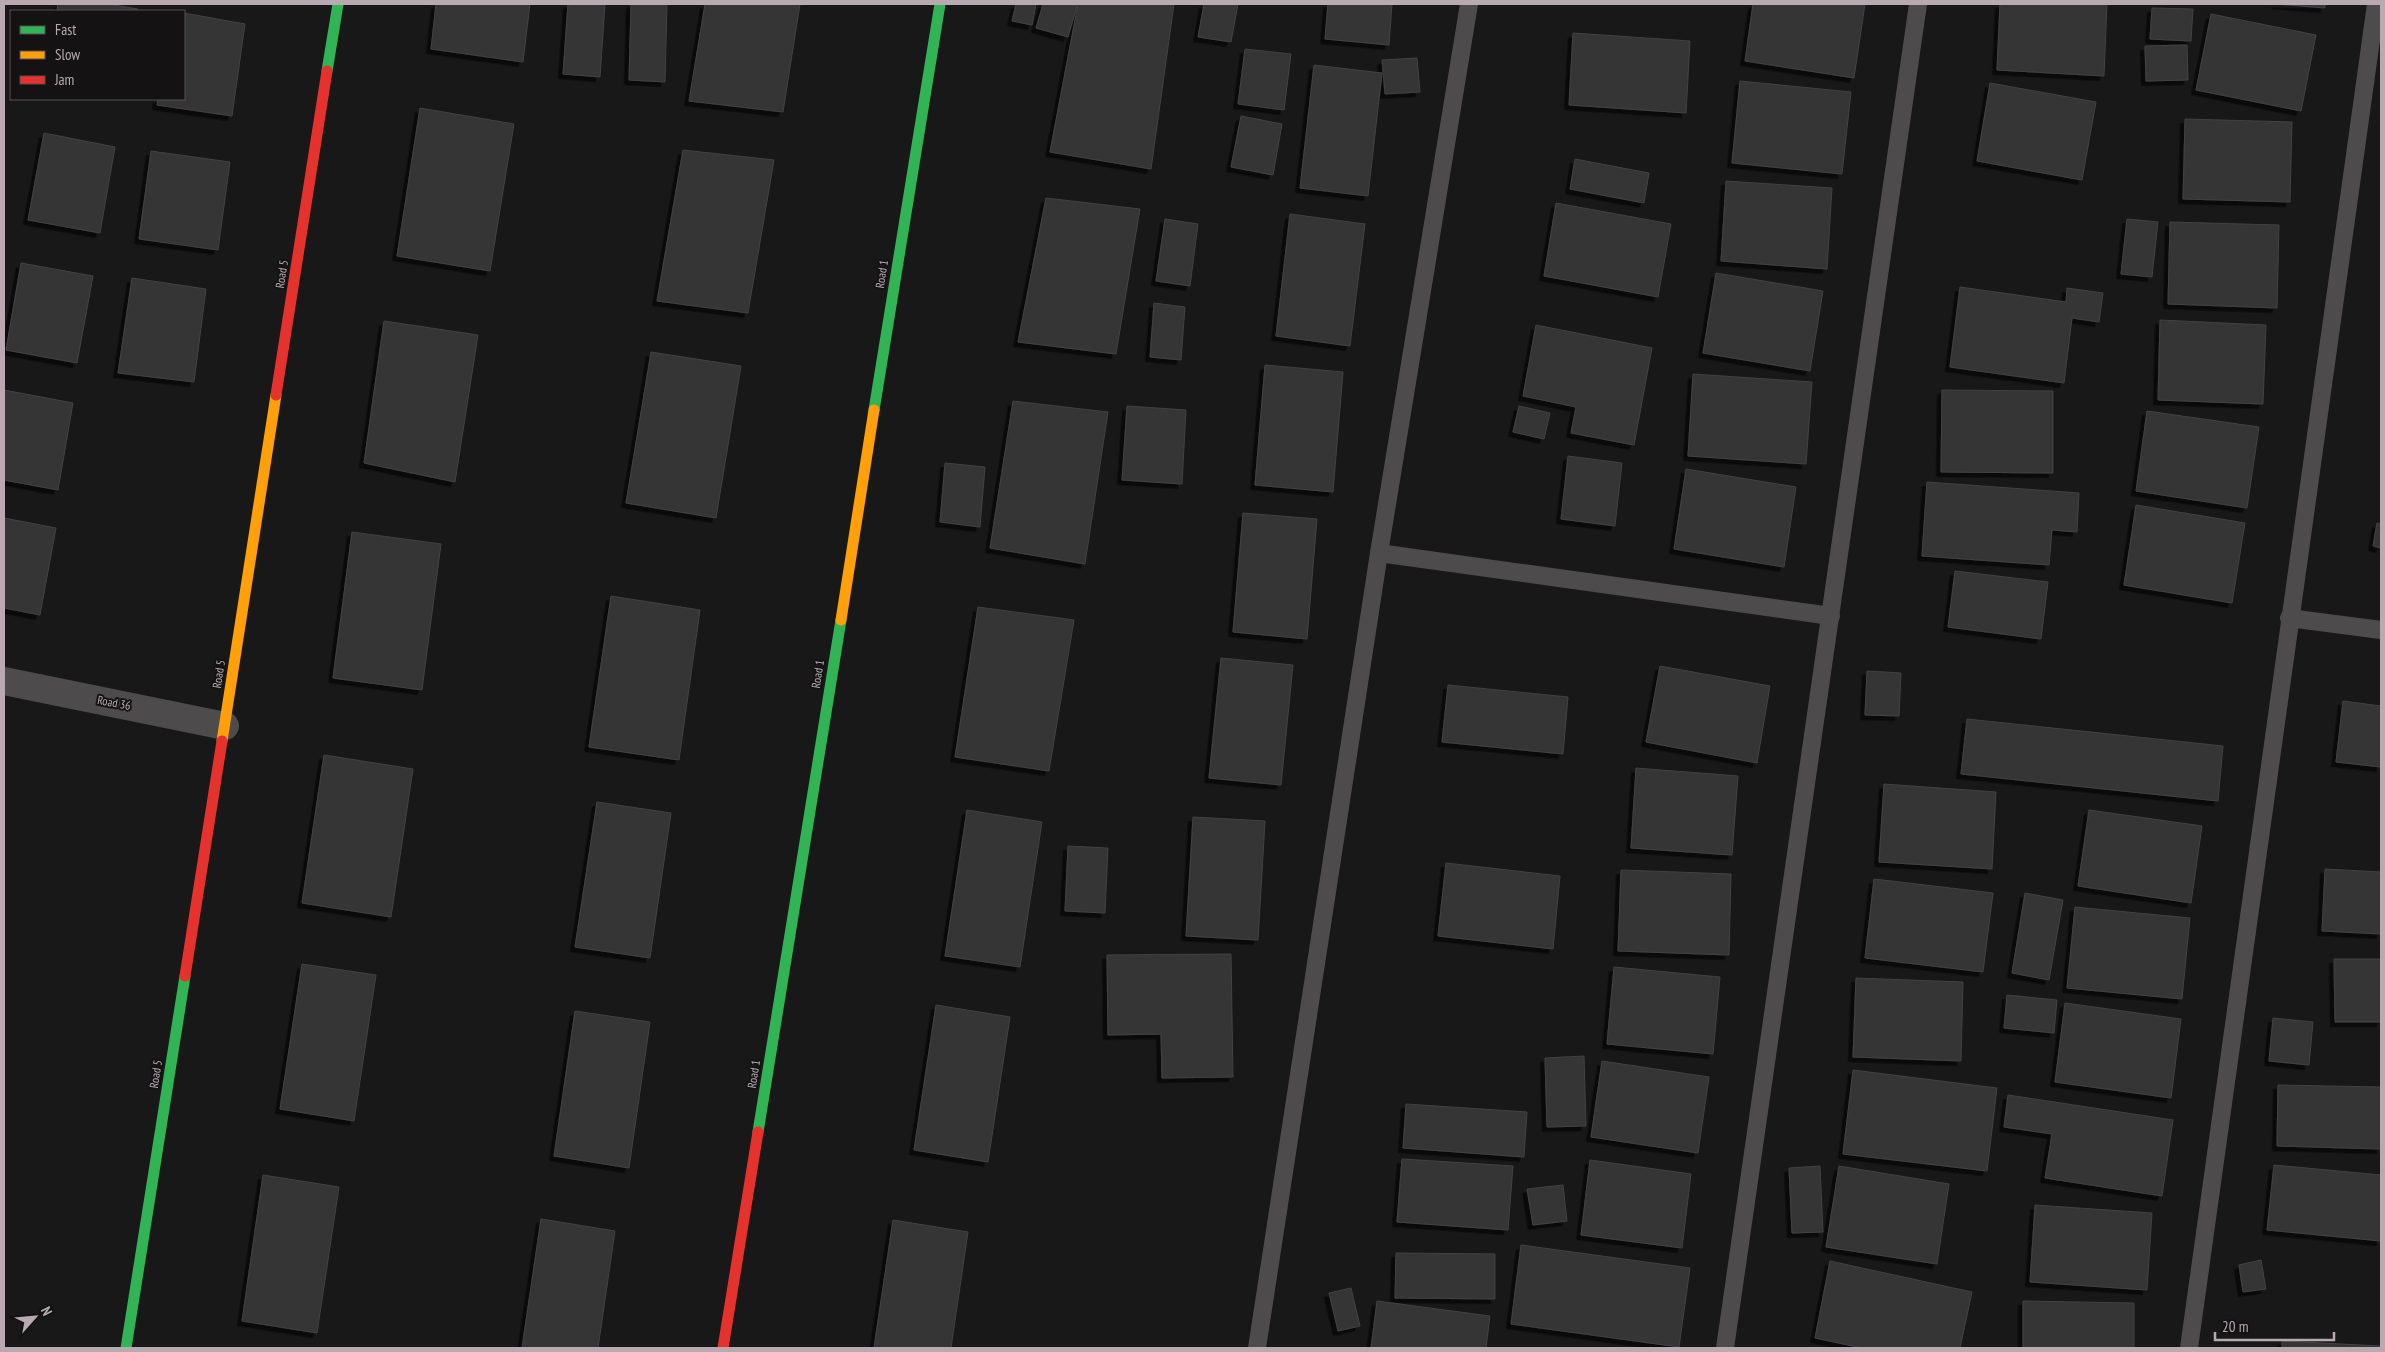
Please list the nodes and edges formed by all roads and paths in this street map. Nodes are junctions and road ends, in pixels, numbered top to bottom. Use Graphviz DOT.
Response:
graph roads {
  1 [pos="338,4"];
  2 [pos="940,4"];
  3 [pos="1469,4"];
  4 [pos="1918,4"];
  5 [pos="2376,4"];
  6 [pos="1379,553"];
  7 [pos="1830,616"];
  8 [pos="2289,618"];
  9 [pos="2381,630"];
  10 [pos="4,681"];
  11 [pos="224,726"];
  12 [pos="126,1348"];
  13 [pos="723,1348"];
  14 [pos="1257,1348"];
  15 [pos="1725,1348"];
  16 [pos="2189,1348"];
  1 -- 11 [label="street, Road 5"];
  2 -- 13 [label="street, Road 1"];
  3 -- 6 [label="lane"];
  4 -- 7 [label="lane"];
  5 -- 8 [label="lane"];
  6 -- 7 [label="lane"];
  6 -- 14 [label="lane"];
  7 -- 15 [label="lane"];
  8 -- 9 [label="lane"];
  8 -- 16 [label="lane"];
  10 -- 11 [label="street, Road 36"];
  11 -- 12 [label="street, Road 5"];
}
